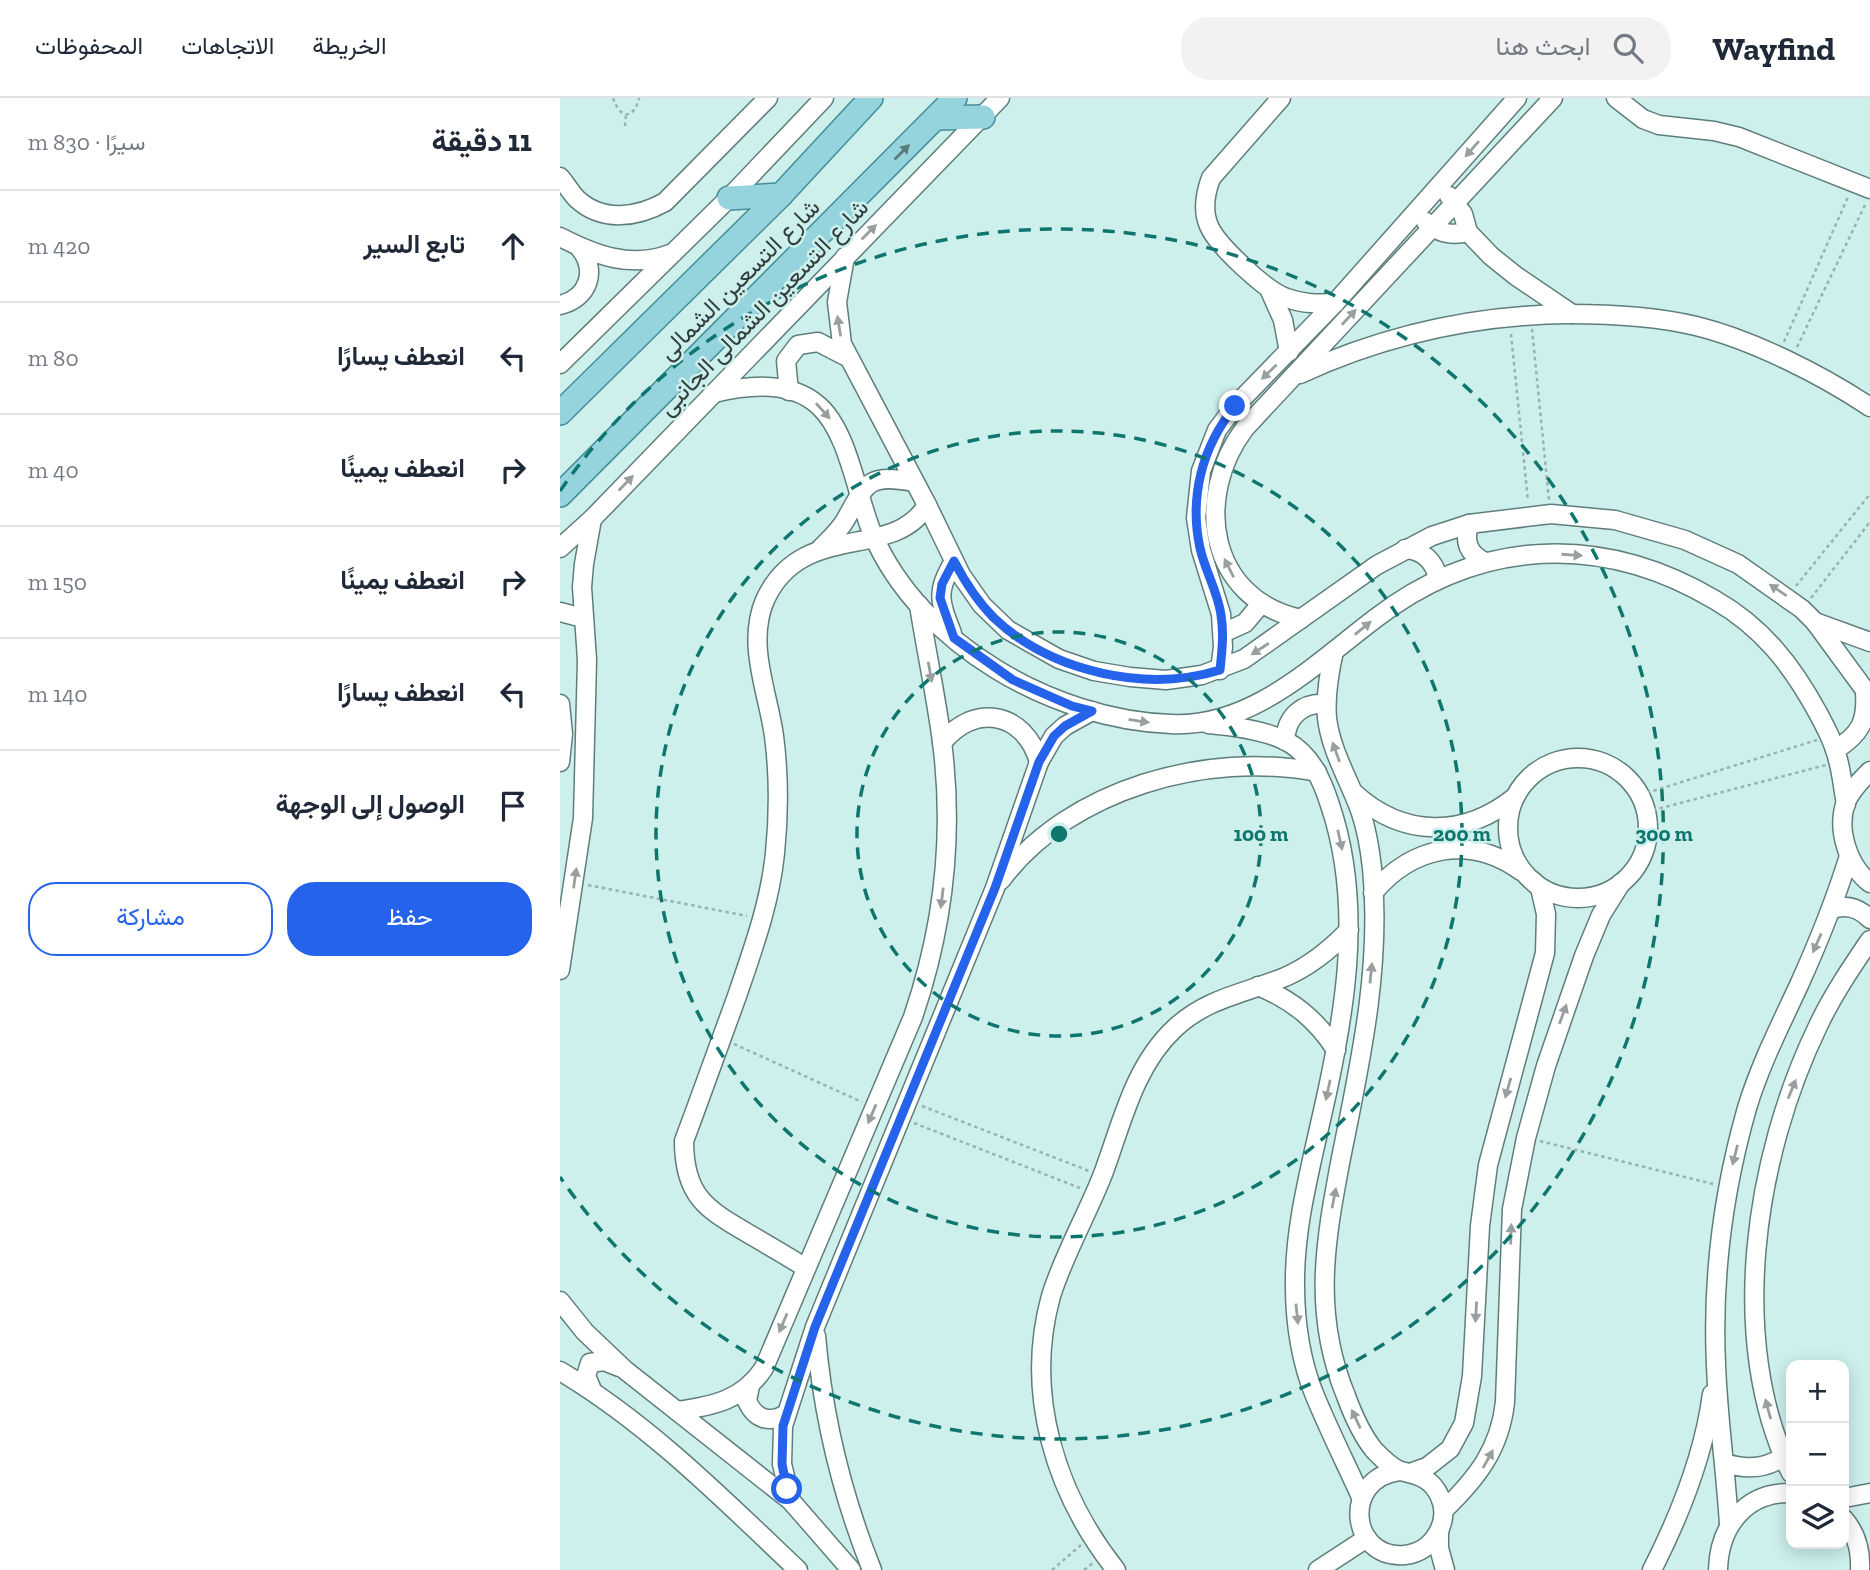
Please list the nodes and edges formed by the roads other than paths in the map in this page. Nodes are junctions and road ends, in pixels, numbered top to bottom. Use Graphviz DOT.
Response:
graph roads {
  1 [pos="768,98"];
  2 [pos="824,98"];
  3 [pos="871,98"];
  4 [pos="955,98"];
  5 [pos="1000,98"];
  6 [pos="1281,98"];
  7 [pos="1517,98"];
  8 [pos="1552,98"];
  9 [pos="1616,98"];
  10 [pos="983,117"];
  11 [pos="937,118"];
  12 [pos="560,177"];
  13 [pos="1862,185"];
  14 [pos="1437,189"];
  15 [pos="781,195"];
  16 [pos="729,198"];
  17 [pos="1456,203"];
  18 [pos="1418,210"];
  19 [pos="1433,228"];
  20 [pos="1468,232"];
  21 [pos="560,237"];
  22 [pos="579,247"];
  23 [pos="673,252"];
  24 [pos="845,257"];
  25 [pos="1270,291"];
  26 [pos="1335,303"];
  27 [pos="560,305"];
  28 [pos="1572,314"];
  29 [pos="1289,352"];
  30 [pos="849,358"];
  31 [pos="560,364"];
  32 [pos="1292,379"];
  33 [pos="789,391"];
  34 [pos="714,393"];
  35 [pos="1870,407"];
  36 [pos="560,414"];
  37 [pos="914,482"];
  38 [pos="560,495"];
  39 [pos="858,495"];
  40 [pos="928,505"];
  41 [pos="592,519"];
  42 [pos="1469,524"];
  43 [pos="874,537"];
  44 [pos="560,548"];
  45 [pos="821,548"];
  46 [pos="1405,549"];
  47 [pos="954,561"];
  48 [pos="1483,561"];
  49 [pos="1438,578"];
  50 [pos="1261,604"];
  51 [pos="919,605"];
  52 [pos="560,612"];
  53 [pos="1808,616"];
  54 [pos="583,618"];
  55 [pos="1301,619"];
  56 [pos="1223,633"];
  57 [pos="954,638"];
  58 [pos="1870,642"];
  59 [pos="1334,651"];
  60 [pos="1220,670"];
  61 [pos="1868,694"];
  62 [pos="560,704"];
  63 [pos="1326,704"];
  64 [pos="1092,711"];
  65 [pos="1198,723"];
  66 [pos="1285,741"];
  67 [pos="942,743"];
  68 [pos="1835,749"];
  69 [pos="560,762"];
  70 [pos="1039,762"];
  71 [pos="1870,771"];
  72 [pos="1317,772"];
  73 [pos="1352,791"];
  74 [pos="1515,797"];
  75 [pos="1846,804"];
  76 [pos="1849,856"];
  77 [pos="1529,878"];
  78 [pos="1621,883"];
  79 [pos="1870,883"];
  80 [pos="995,888"];
  81 [pos="1373,893"];
  82 [pos="1832,909"];
  83 [pos="1870,919"];
  84 [pos="1349,930"];
  85 [pos="1870,940"];
  86 [pos="560,969"];
  87 [pos="1258,986"];
  88 [pos="1336,1050"];
  89 [pos="806,1268"];
  90 [pos="560,1301"];
  91 [pos="815,1327"];
  92 [pos="1716,1366"];
  93 [pos="625,1370"];
  94 [pos="560,1371"];
  95 [pos="750,1386"];
  96 [pos="592,1390"];
  97 [pos="677,1411"];
  98 [pos="786,1414"];
  99 [pos="1369,1443"];
  100 [pos="1344,1459"];
  101 [pos="1786,1462"];
  102 [pos="1726,1463"];
  103 [pos="1786,1465"];
  104 [pos="1406,1471"];
  105 [pos="1786,1493"];
  106 [pos="1870,1493"];
  107 [pos="1362,1497"];
  108 [pos="1849,1497"];
  109 [pos="791,1501"];
  110 [pos="1444,1510"];
  111 [pos="1729,1525"];
  112 [pos="1849,1526"];
  113 [pos="1439,1532"];
  114 [pos="1367,1538"];
  115 [pos="1718,1550"];
  116 [pos="1391,1554"];
  117 [pos="1863,1558"];
  118 [pos="798,1570"];
  119 [pos="851,1570"];
  120 [pos="873,1570"];
  121 [pos="1116,1570"];
  122 [pos="1318,1570"];
  123 [pos="1412,1570"];
  124 [pos="1445,1570"];
  125 [pos="1652,1570"];
  126 [pos="1707,1570"];
  127 [pos="1718,1570"];
  1 -- 12 [label="street"];
  2 -- 16 [label="street"];
  3 -- 15 [label="main road, شارع التسعين الشمالى"];
  4 -- 11 [label="main road, شارع التسعين الشمالى"];
  5 -- 10 [label="street, شارع التسعين الشمالى الجانبى"];
  6 -- 25 [label="street"];
  7 -- 14 [label="street, one-way"];
  8 -- 17 [label="street"];
  9 -- 13 [label="street"];
  10 -- 11 [label="main road"];
  24 -- 10 [label="street, شارع التسعين الشمالى الجانبى, one-way"];
  38 -- 11 [label="main road, شارع التسعين الشمالى, one-way"];
  14 -- 17 [label="street"];
  14 -- 18 [label="street"];
  15 -- 16 [label="main road"];
  15 -- 36 [label="main road, شارع التسعين الشمالى"];
  16 -- 23 [label="street"];
  17 -- 19 [label="street"];
  17 -- 20 [label="street"];
  18 -- 19 [label="street"];
  18 -- 26 [label="street"];
  19 -- 20 [label="street"];
  32 -- 19 [label="street, one-way"];
  20 -- 28 [label="street"];
  21 -- 22 [label="street"];
  22 -- 23 [label="street"];
  22 -- 27 [label="street"];
  23 -- 31 [label="street"];
  30 -- 24 [label="street, one-way"];
  24 -- 34 [label="street, شارع التسعين الشمالى الجانبى"];
  25 -- 26 [label="street"];
  25 -- 29 [label="street"];
  26 -- 29 [label="street"];
  28 -- 32 [label="street"];
  28 -- 35 [label="street"];
  29 -- 56 [label="street, one-way"];
  30 -- 33 [label="street"];
  30 -- 37 [label="street"];
  50 -- 32 [label="street, one-way"];
  33 -- 34 [label="street"];
  33 -- 39 [label="street, one-way"];
  41 -- 34 [label="street, شارع التسعين الشمالى الجانبى, one-way"];
  37 -- 39 [label="street"];
  37 -- 40 [label="street"];
  39 -- 43 [label="street"];
  39 -- 45 [label="street"];
  40 -- 43 [label="street"];
  40 -- 47 [label="street"];
  41 -- 44 [label="street, شارع التسعين الشمالى الجانبى"];
  41 -- 54 [label="street"];
  42 -- 46 [label="street"];
  42 -- 48 [label="street"];
  53 -- 42 [label="street, one-way"];
  43 -- 45 [label="street"];
  43 -- 51 [label="street"];
  45 -- 89 [label="street"];
  46 -- 49 [label="street"];
  46 -- 55 [label="street"];
  47 -- 57 [label="street"];
  47 -- 60 [label="street"];
  48 -- 49 [label="street"];
  48 -- 68 [label="street, one-way"];
  59 -- 49 [label="street, one-way"];
  50 -- 55 [label="street"];
  50 -- 56 [label="street"];
  51 -- 57 [label="street"];
  51 -- 67 [label="street, one-way"];
  52 -- 54 [label="street"];
  53 -- 58 [label="street"];
  53 -- 61 [label="street"];
  86 -- 54 [label="street, one-way"];
  55 -- 60 [label="street, one-way"];
  56 -- 60 [label="street"];
  57 -- 64 [label="street"];
  59 -- 63 [label="street"];
  59 -- 65 [label="street"];
  61 -- 68 [label="street"];
  62 -- 69 [label="street"];
  63 -- 66 [label="street"];
  73 -- 63 [label="street, one-way"];
  64 -- 65 [label="street, one-way"];
  64 -- 70 [label="street"];
  65 -- 66 [label="street"];
  66 -- 72 [label="street"];
  67 -- 70 [label="street"];
  67 -- 89 [label="street, one-way"];
  68 -- 75 [label="street"];
  70 -- 80 [label="street"];
  71 -- 75 [label="street"];
  72 -- 80 [label="street"];
  72 -- 84 [label="street, one-way"];
  73 -- 74 [label="street"];
  73 -- 81 [label="street"];
  74 -- 77 [label="street"];
  74 -- 78 [label="street"];
  75 -- 76 [label="street"];
  76 -- 79 [label="street"];
  76 -- 82 [label="street"];
  77 -- 78 [label="street"];
  77 -- 81 [label="street"];
  77 -- 104 [label="street, one-way"];
  110 -- 78 [label="street, one-way"];
  80 -- 91 [label="street"];
  99 -- 81 [label="street, one-way"];
  82 -- 83 [label="street"];
  82 -- 92 [label="street, one-way"];
  84 -- 87 [label="street"];
  84 -- 88 [label="street"];
  101 -- 85 [label="street, one-way"];
  87 -- 88 [label="street"];
  87 -- 121 [label="street"];
  88 -- 100 [label="street, one-way"];
  89 -- 95 [label="street, one-way"];
  90 -- 93 [label="street"];
  91 -- 98 [label="street"];
  91 -- 120 [label="street"];
  92 -- 102 [label="street"];
  92 -- 125 [label="street"];
  93 -- 96 [label="street"];
  93 -- 97 [label="street"];
  94 -- 96 [label="street"];
  95 -- 97 [label="street"];
  95 -- 98 [label="street"];
  96 -- 118 [label="street"];
  97 -- 109 [label="street"];
  98 -- 109 [label="street"];
  99 -- 100 [label="street"];
  99 -- 104 [label="street"];
  100 -- 107 [label="street"];
  102 -- 103 [label="street"];
  102 -- 111 [label="street"];
  104 -- 107 [label="street"];
  104 -- 110 [label="street"];
  105 -- 111 [label="street"];
  106 -- 108 [label="street"];
  107 -- 114 [label="street"];
  109 -- 119 [label="street"];
  110 -- 113 [label="street"];
  111 -- 115 [label="street"];
  112 -- 117 [label="street"];
  113 -- 116 [label="street"];
  113 -- 124 [label="street"];
  114 -- 116 [label="street"];
  114 -- 122 [label="street"];
  115 -- 126 [label="street"];
  115 -- 127 [label="street"];
  116 -- 123 [label="street"];
}
